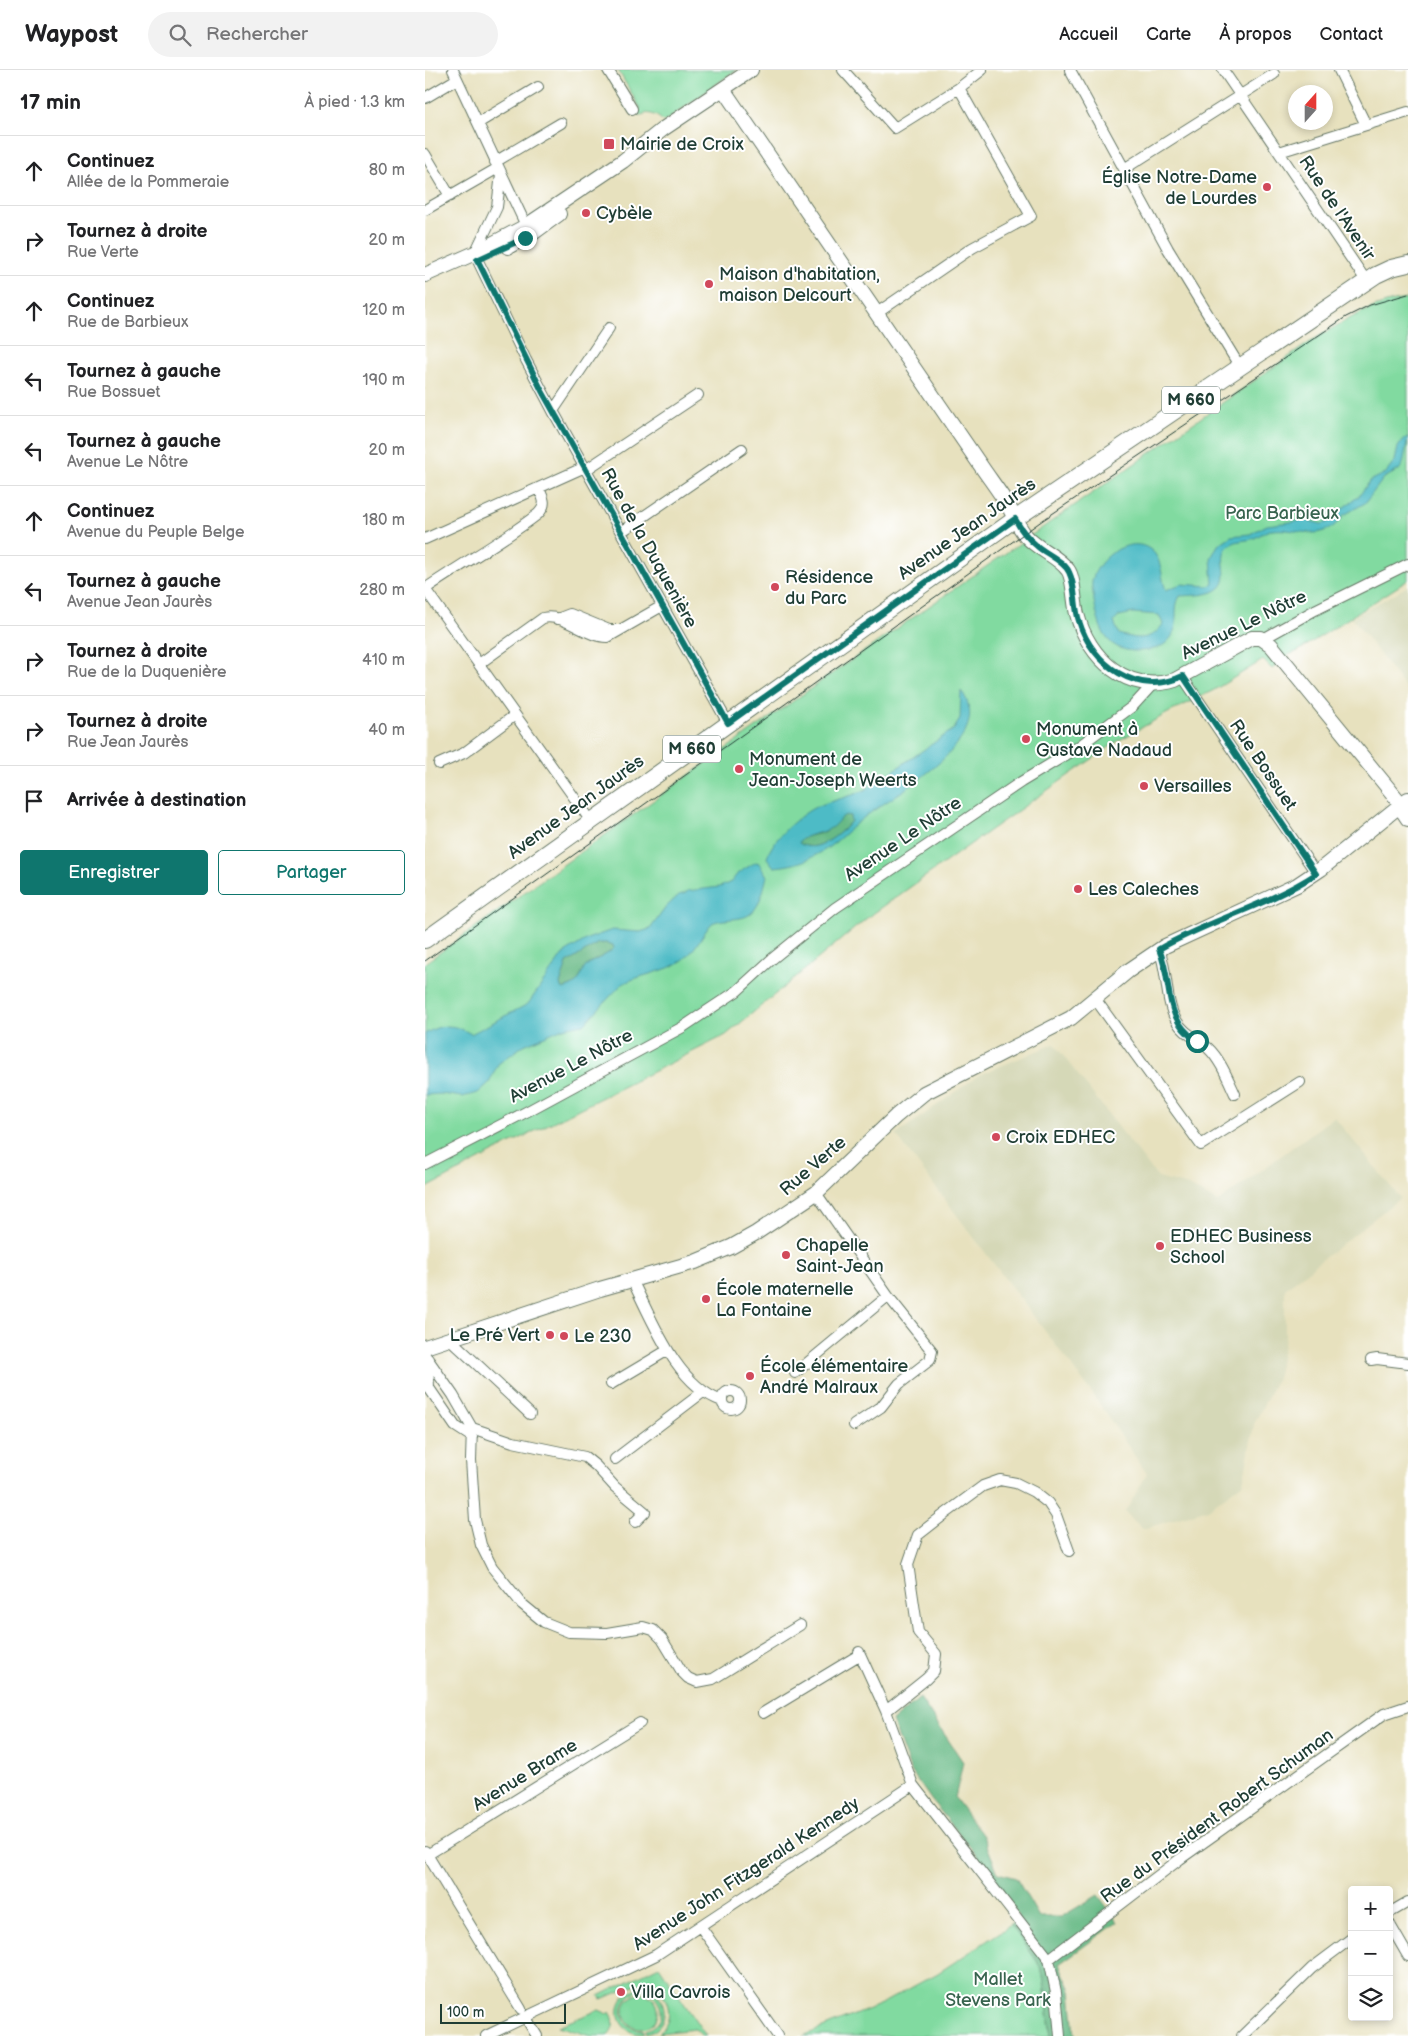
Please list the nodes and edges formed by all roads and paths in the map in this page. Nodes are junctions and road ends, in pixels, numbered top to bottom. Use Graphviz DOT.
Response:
graph roads {
  1 [pos="608,70"];
  2 [pos="751,70"];
  3 [pos="764,70"];
  4 [pos="843,70"];
  5 [pos="982,70"];
  6 [pos="1070,70"];
  7 [pos="1339,70"];
  8 [pos="1225,71"];
  9 [pos="1274,74"];
  10 [pos="455,75"];
  11 [pos="537,86"];
  12 [pos="959,88"];
  13 [pos="725,92"];
  14 [pos="1241,96"];
  15 [pos="425,98"];
  16 [pos="632,109"];
  17 [pos="1408,112"];
  18 [pos="478,123"];
  19 [pos="561,123"];
  20 [pos="1365,125"];
  21 [pos="1279,152"];
  22 [pos="425,154"];
  23 [pos="498,168"];
  24 [pos="1124,169"];
  25 [pos="450,196"];
  26 [pos="425,210"];
  27 [pos="528,230"];
  28 [pos="476,256"];
  29 [pos="1408,264"];
  30 [pos="1408,273"];
  31 [pos="425,276"];
  32 [pos="1367,282"];
  33 [pos="877,313"];
  34 [pos="609,328"];
  35 [pos="1239,367"];
  36 [pos="698,395"];
  37 [pos="553,411"];
  38 [pos="742,449"];
  39 [pos="586,468"];
  40 [pos="539,488"];
  41 [pos="1015,519"];
  42 [pos="621,532"];
  43 [pos="425,539"];
  44 [pos="1408,564"];
  45 [pos="425,589"];
  46 [pos="434,602"];
  47 [pos="662,606"];
  48 [pos="425,608"];
  49 [pos="1263,639"];
  50 [pos="479,664"];
  51 [pos="1183,676"];
  52 [pos="1153,684"];
  53 [pos="515,715"];
  54 [pos="728,723"];
  55 [pos="439,764"];
  56 [pos="1406,803"];
  57 [pos="1408,818"];
  58 [pos="591,821"];
  59 [pos="1316,874"];
  60 [pos="425,940"];
  61 [pos="1159,949"];
  62 [pos="1096,1000"];
  63 [pos="1300,1082"];
  64 [pos="1235,1094"];
  65 [pos="425,1164"];
  66 [pos="816,1192"];
  67 [pos="632,1280"];
  68 [pos="888,1296"];
  69 [pos="450,1339"];
  70 [pos="668,1350"];
  71 [pos="426,1354"];
  72 [pos="1371,1360"];
  73 [pos="1408,1363"];
  74 [pos="795,1374"];
  75 [pos="611,1384"];
  76 [pos="703,1392"];
  77 [pos="721,1400"];
  78 [pos="530,1414"];
  79 [pos="853,1425"];
  80 [pos="472,1432"];
  81 [pos="615,1459"];
  82 [pos="635,1522"];
  83 [pos="1069,1551"];
  84 [pos="800,1625"];
  85 [pos="1408,1706"];
  86 [pos="886,1711"];
  87 [pos="763,1713"];
  88 [pos="640,1723"];
  89 [pos="913,1785"];
  90 [pos="426,1853"];
  91 [pos="1408,1902"];
  92 [pos="1393,1911"];
  93 [pos="700,1926"];
  94 [pos="1393,1930"];
  95 [pos="1348,1941"];
  96 [pos="1408,1956"];
  97 [pos="1049,1959"];
  98 [pos="523,2013"];
  99 [pos="486,2036"];
  100 [pos="537,2036"];
  101 [pos="778,2036"];
  102 [pos="1060,2036"];
  103 [pos="1243,2036"];
  1 -- 16 [label="street"];
  2 -- 13 [label="street"];
  3 -- 13 [label="street"];
  4 -- 12 [label="street"];
  5 -- 12 [label="street"];
  6 -- 24 [label="street"];
  7 -- 20 [label="street"];
  8 -- 14 [label="street, Rue de l'Avenir"];
  9 -- 14 [label="street"];
  10 -- 15 [label="street"];
  10 -- 18 [label="street"];
  11 -- 18 [label="street"];
  12 -- 33 [label="street"];
  13 -- 27 [label="street"];
  13 -- 33 [label="street"];
  14 -- 21 [label="street, Rue de l'Avenir"];
  14 -- 24 [label="street"];
  17 -- 20 [label="street"];
  18 -- 23 [label="street"];
  19 -- 23 [label="street"];
  20 -- 21 [label="street"];
  21 -- 32 [label="street, Rue de l'Avenir"];
  22 -- 25 [label="street"];
  23 -- 25 [label="street"];
  23 -- 27 [label="street"];
  23 -- 28 [label="street"];
  24 -- 35 [label="street"];
  25 -- 26 [label="street"];
  27 -- 28 [label="street"];
  28 -- 31 [label="street"];
  28 -- 37 [label="street, Rue de la Duquenière"];
  29 -- 32 [label="main road, Avenue Jean Jaurès / M 660"];
  30 -- 32 [label="main road, Avenue Jean Jaurès / M 660"];
  32 -- 35 [label="main road, Avenue Jean Jaurès / M 660"];
  33 -- 41 [label="street"];
  34 -- 37 [label="street"];
  35 -- 41 [label="main road, Avenue Jean Jaurès / M 660"];
  36 -- 39 [label="street"];
  37 -- 39 [label="street, Rue de la Duquenière"];
  38 -- 42 [label="street"];
  39 -- 40 [label="street"];
  39 -- 42 [label="street, Rue de la Duquenière"];
  40 -- 43 [label="street"];
  40 -- 45 [label="street"];
  41 -- 52 [label="street"];
  41 -- 54 [label="main road, Avenue Jean Jaurès / M 660"];
  42 -- 47 [label="street, Rue de la Duquenière"];
  44 -- 49 [label="street, Avenue Le Nôtre"];
  45 -- 46 [label="street"];
  46 -- 48 [label="street"];
  46 -- 50 [label="street"];
  47 -- 50 [label="street"];
  47 -- 54 [label="street, Rue de la Duquenière"];
  49 -- 51 [label="street, Avenue Le Nôtre"];
  49 -- 56 [label="street"];
  50 -- 53 [label="street"];
  51 -- 52 [label="street, Avenue Le Nôtre"];
  51 -- 59 [label="street, Rue Bossuet"];
  52 -- 65 [label="street, Avenue Le Nôtre"];
  53 -- 55 [label="street"];
  53 -- 58 [label="street"];
  54 -- 58 [label="main road, Avenue Jean Jaurès / M 660"];
  56 -- 57 [label="street"];
  56 -- 59 [label="street, Rue Verte"];
  58 -- 60 [label="main road, Avenue Jean Jaurès / M 660"];
  59 -- 61 [label="street, Rue Verte"];
  61 -- 62 [label="street, Rue Verte"];
  61 -- 64 [label="street"];
  62 -- 63 [label="street"];
  62 -- 66 [label="street, Rue Verte"];
  66 -- 67 [label="street, Rue Verte"];
  66 -- 68 [label="street"];
  67 -- 69 [label="street, Rue Verte"];
  67 -- 70 [label="street"];
  68 -- 74 [label="street"];
  68 -- 79 [label="street"];
  69 -- 71 [label="street, Rue Verte"];
  69 -- 78 [label="street"];
  70 -- 75 [label="street"];
  70 -- 76 [label="street"];
  71 -- 80 [label="street"];
  71 -- 80 [label="street"];
  72 -- 73 [label="street"];
  76 -- 77 [label="street"];
  76 -- 81 [label="street"];
  80 -- 82 [label="street"];
  80 -- 84 [label="street"];
  83 -- 86 [label="street"];
  85 -- 97 [label="street, Rue du Président Robert Schuman"];
  86 -- 87 [label="street"];
  86 -- 89 [label="street"];
  88 -- 90 [label="street, Avenue Brame"];
  89 -- 93 [label="street, Avenue John Fitzgerald Kennedy"];
  89 -- 97 [label="street"];
  90 -- 98 [label="street"];
  91 -- 92 [label="street"];
  93 -- 98 [label="street, Avenue John Fitzgerald Kennedy"];
  93 -- 101 [label="street"];
  94 -- 96 [label="street"];
  95 -- 103 [label="street"];
  97 -- 102 [label="street"];
  98 -- 99 [label="street, Avenue John Fitzgerald Kennedy"];
  98 -- 100 [label="street"];
}
